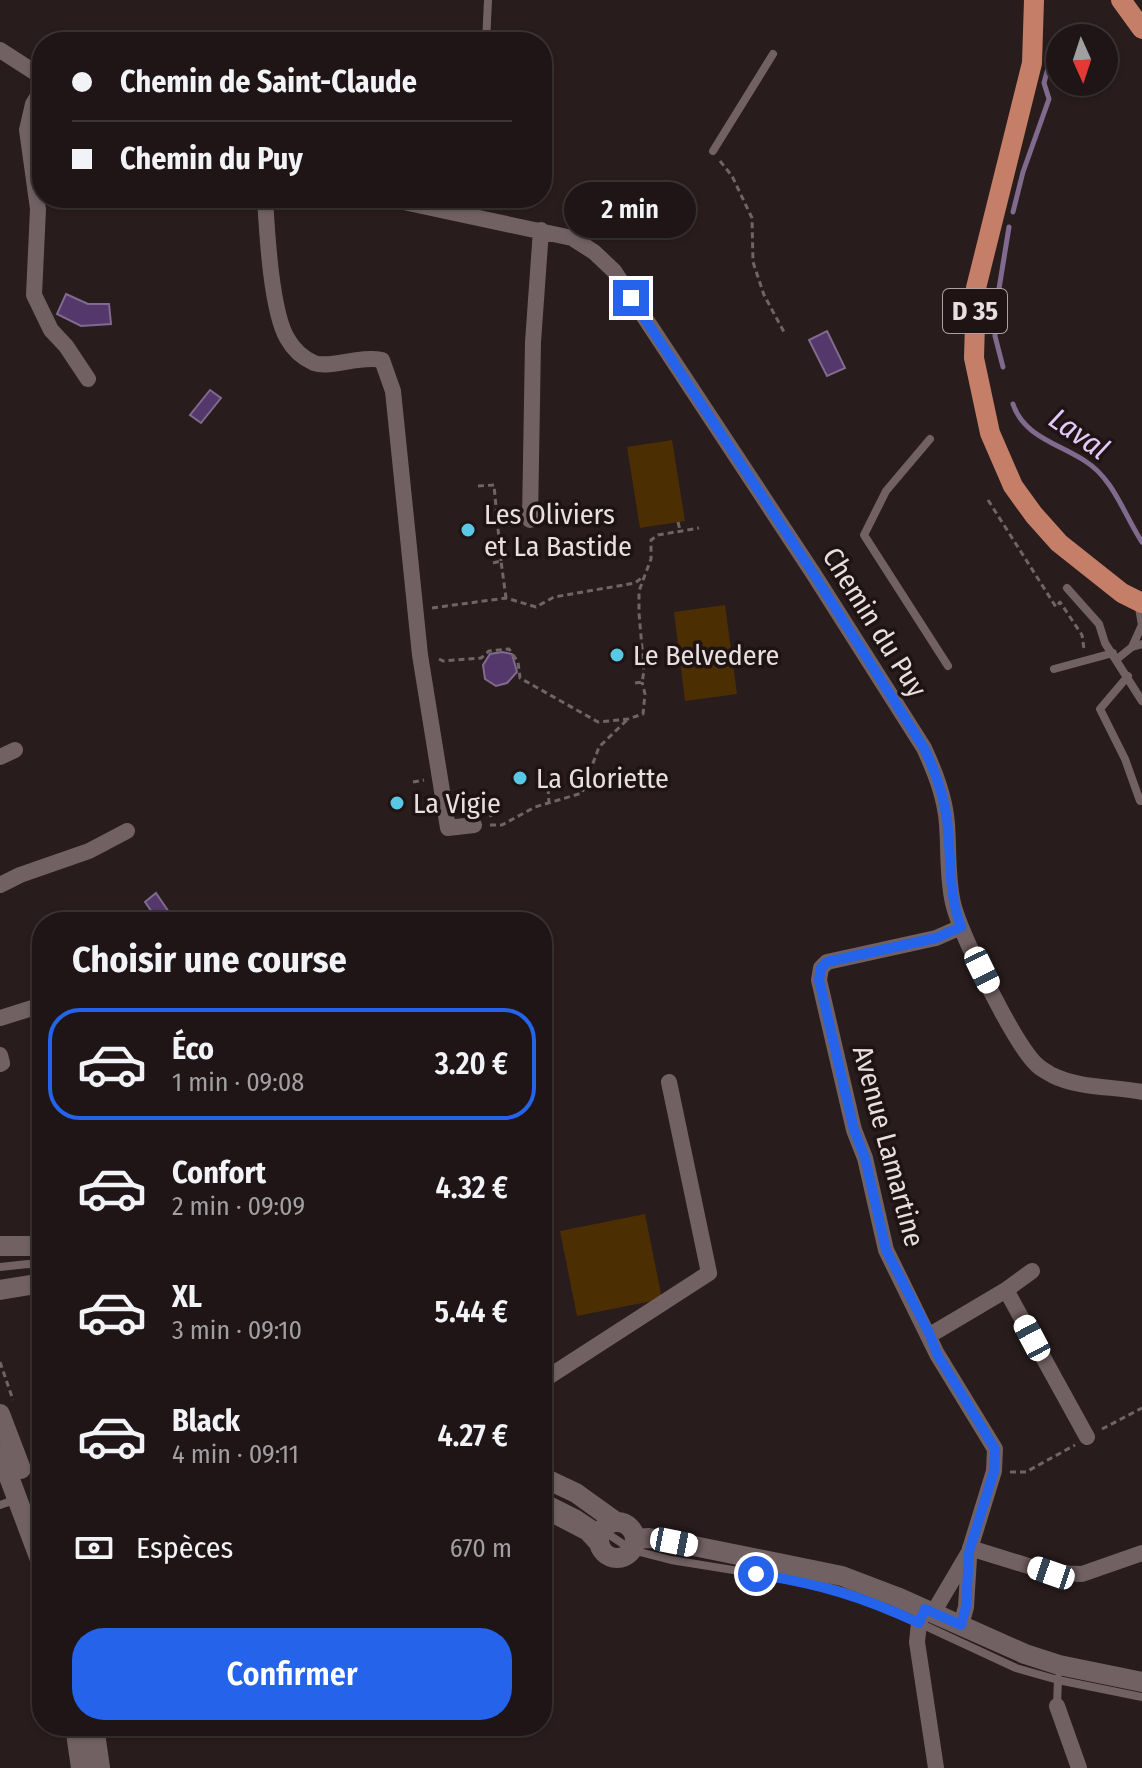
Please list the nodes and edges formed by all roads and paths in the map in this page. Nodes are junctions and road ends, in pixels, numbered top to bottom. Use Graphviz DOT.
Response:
graph roads {
  1 [pos="488,0"];
  2 [pos="1034,0"];
  3 [pos="1045,0"];
  4 [pos="1121,0"];
  5 [pos="1142,29"];
  6 [pos="486,32"];
  7 [pos="0,50"];
  8 [pos="773,54"];
  9 [pos="1032,63"];
  10 [pos="32,71"];
  11 [pos="32,108"];
  12 [pos="713,151"];
  13 [pos="32,166"];
  14 [pos="38,208"];
  15 [pos="266,208"];
  16 [pos="467,208"];
  17 [pos="541,230"];
  18 [pos="784,332"];
  19 [pos="88,379"];
  20 [pos="930,439"];
  21 [pos="478,486"];
  22 [pos="988,500"];
  23 [pos="530,520"];
  24 [pos="678,522"];
  25 [pos="699,528"];
  26 [pos="680,530"];
  27 [pos="501,561"];
  28 [pos="493,563"];
  29 [pos="644,576"];
  30 [pos="1067,588"];
  31 [pos="1046,591"];
  32 [pos="1040,593"];
  33 [pos="506,598"];
  34 [pos="1140,602"];
  35 [pos="428,609"];
  36 [pos="635,632"];
  37 [pos="640,632"];
  38 [pos="1137,645"];
  39 [pos="433,656"];
  40 [pos="1115,656"];
  41 [pos="1085,660"];
  42 [pos="948,666"];
  43 [pos="1054,669"];
  44 [pos="1142,677"];
  45 [pos="1129,678"];
  46 [pos="642,682"];
  47 [pos="635,683"];
  48 [pos="1142,701"];
  49 [pos="628,719"];
  50 [pos="548,788"];
  51 [pos="1142,801"];
  52 [pos="489,803"];
  53 [pos="549,803"];
  54 [pos="474,825"];
  55 [pos="491,825"];
  56 [pos="127,831"];
  57 [pos="0,885"];
  58 [pos="961,927"];
  59 [pos="32,1008"];
  60 [pos="0,1018"];
  61 [pos="0,1055"];
  62 [pos="0,1064"];
  63 [pos="669,1082"];
  64 [pos="1142,1092"];
  65 [pos="0,1246"];
  66 [pos="32,1246"];
  67 [pos="32,1265"];
  68 [pos="0,1267"];
  69 [pos="1032,1271"];
  70 [pos="32,1285"];
  71 [pos="0,1290"];
  72 [pos="1006,1290"];
  73 [pos="930,1335"];
  74 [pos="552,1375"];
  75 [pos="1142,1408"];
  76 [pos="0,1414"];
  77 [pos="1087,1437"];
  78 [pos="0,1453"];
  79 [pos="994,1471"];
  80 [pos="552,1486"];
  81 [pos="32,1499"];
  82 [pos="9,1502"];
  83 [pos="552,1512"];
  84 [pos="605,1531"];
  85 [pos="634,1545"];
  86 [pos="32,1546"];
  87 [pos="970,1550"];
  88 [pos="1142,1553"];
  89 [pos="926,1615"];
  90 [pos="961,1625"];
  91 [pos="1059,1673"];
  92 [pos="1142,1682"];
  93 [pos="1142,1697"];
  94 [pos="1057,1706"];
  95 [pos="76,1736"];
  96 [pos="95,1736"];
  97 [pos="81,1768"];
  98 [pos="100,1768"];
  99 [pos="936,1768"];
  100 [pos="1079,1768"];
  1 -- 6 [label="lane"];
  2 -- 9 [label="main road, D 35"];
  3 -- 9 [label="main road"];
  4 -- 5 [label="main road"];
  7 -- 10 [label="street"];
  8 -- 12 [label="lane"];
  9 -- 34 [label="main road, D 35"];
  11 -- 13 [label="street"];
  12 -- 18 [label="path"];
  14 -- 19 [label="street"];
  15 -- 54 [label="street"];
  16 -- 17 [label="street, Chemin du Puy"];
  17 -- 23 [label="street"];
  17 -- 58 [label="street, Chemin du Puy"];
  20 -- 42 [label="lane"];
  21 -- 27 [label="path"];
  22 -- 31 [label="path"];
  24 -- 26 [label="path"];
  25 -- 26 [label="path"];
  26 -- 29 [label="path"];
  27 -- 28 [label="path"];
  27 -- 33 [label="path"];
  29 -- 33 [label="path"];
  29 -- 37 [label="path"];
  30 -- 40 [label="lane"];
  31 -- 32 [label="path"];
  31 -- 41 [label="path"];
  33 -- 35 [label="path"];
  34 -- 38 [label="lane"];
  36 -- 37 [label="path"];
  37 -- 46 [label="path"];
  38 -- 40 [label="lane"];
  39 -- 49 [label="path"];
  40 -- 41 [label="lane"];
  40 -- 45 [label="lane"];
  41 -- 43 [label="lane"];
  44 -- 45 [label="lane"];
  45 -- 48 [label="lane"];
  45 -- 51 [label="lane"];
  46 -- 47 [label="path"];
  46 -- 49 [label="path"];
  49 -- 53 [label="path"];
  50 -- 53 [label="path"];
  52 -- 55 [label="path"];
  53 -- 55 [label="path"];
  54 -- 55 [label="path"];
  56 -- 57 [label="street"];
  58 -- 64 [label="street, Chemin du Puy"];
  58 -- 73 [label="street, Avenue Lamartine"];
  59 -- 60 [label="street"];
  61 -- 62 [label="street"];
  63 -- 74 [label="street"];
  65 -- 66 [label="street"];
  67 -- 68 [label="lane"];
  69 -- 72 [label="street"];
  70 -- 71 [label="street"];
  72 -- 73 [label="street"];
  72 -- 77 [label="street"];
  73 -- 79 [label="street, Avenue Lamartine"];
  75 -- 77 [label="path"];
  76 -- 81 [label="street"];
  77 -- 79 [label="path"];
  78 -- 82 [label="street"];
  79 -- 87 [label="street, Avenue Lamartine"];
  80 -- 84 [label="street"];
  82 -- 86 [label="street"];
  83 -- 84 [label="street"];
  84 -- 85 [label="street"];
  84 -- 85 [label="street"];
  85 -- 89 [label="street"];
  87 -- 88 [label="street"];
  87 -- 89 [label="street, Avenue Lamartine"];
  87 -- 90 [label="street, Avenue Lamartine"];
  89 -- 90 [label="street"];
  89 -- 91 [label="lane"];
  89 -- 99 [label="street"];
  90 -- 91 [label="street"];
  91 -- 92 [label="street"];
  91 -- 93 [label="lane"];
  91 -- 94 [label="lane"];
  94 -- 100 [label="street"];
  95 -- 97 [label="street"];
  96 -- 98 [label="street"];
}
